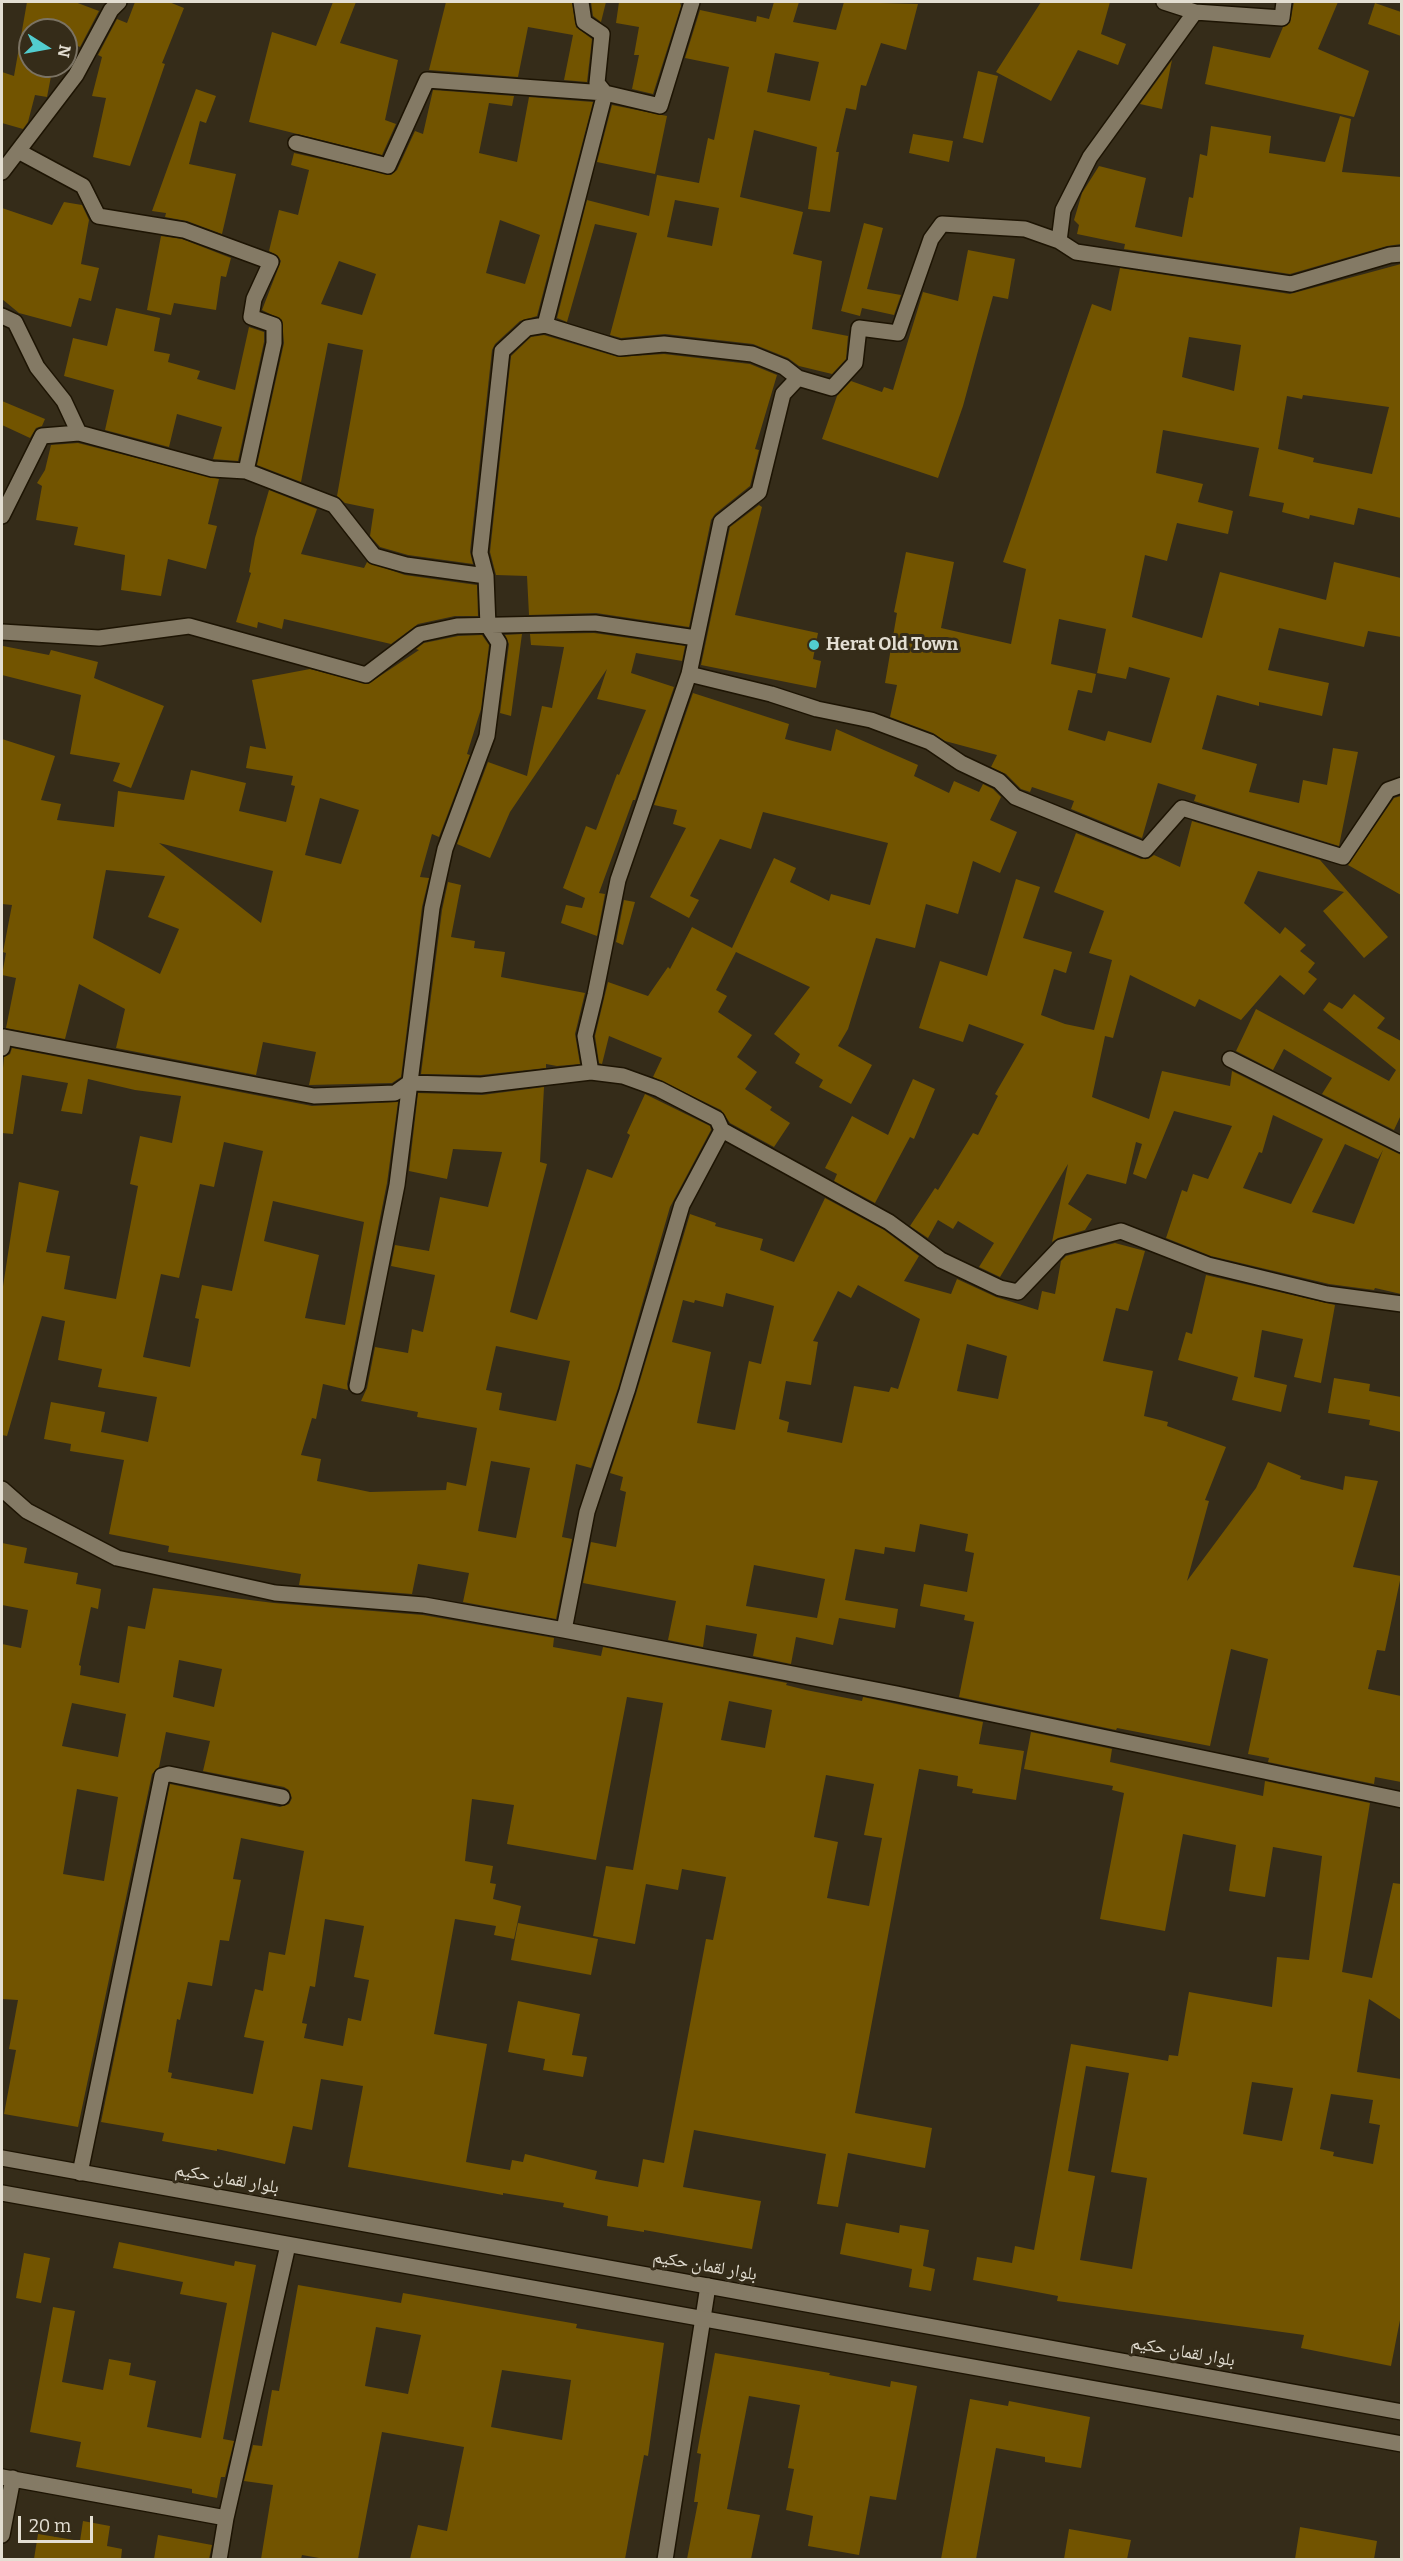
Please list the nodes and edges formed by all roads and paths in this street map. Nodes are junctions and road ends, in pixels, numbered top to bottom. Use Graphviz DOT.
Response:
graph roads {
  1 [pos="119,2"];
  2 [pos="581,2"];
  3 [pos="692,2"];
  4 [pos="1164,2"];
  5 [pos="1284,2"];
  6 [pos="1195,12"];
  7 [pos="605,93"];
  8 [pos="296,143"];
  9 [pos="18,151"];
  10 [pos="2,172"];
  11 [pos="1059,241"];
  12 [pos="1401,254"];
  13 [pos="2,316"];
  14 [pos="545,326"];
  15 [pos="798,378"];
  16 [pos="79,433"];
  17 [pos="246,471"];
  18 [pos="2,516"];
  19 [pos="486,576"];
  20 [pos="488,626"];
  21 [pos="2,632"];
  22 [pos="696,638"];
  23 [pos="689,674"];
  24 [pos="1401,786"];
  25 [pos="2,1048"];
  26 [pos="1230,1059"];
  27 [pos="591,1072"];
  28 [pos="409,1083"];
  29 [pos="722,1130"];
  30 [pos="1401,1145"];
  31 [pos="1401,1304"];
  32 [pos="357,1386"];
  33 [pos="2,1489"];
  34 [pos="564,1629"];
  35 [pos="282,1797"];
  36 [pos="1401,1800"];
  37 [pos="2,2158"];
  38 [pos="80,2173"];
  39 [pos="2,2193"];
  40 [pos="288,2245"];
  41 [pos="708,2286"];
  42 [pos="704,2319"];
  43 [pos="1401,2412"];
  44 [pos="1401,2444"];
  45 [pos="7,2477"];
  46 [pos="226,2518"];
  47 [pos="2,2535"];
  48 [pos="219,2559"];
  49 [pos="665,2559"];
  1 -- 9 [label="street"];
  2 -- 7 [label="street"];
  3 -- 7 [label="street"];
  4 -- 6 [label="street"];
  5 -- 6 [label="street"];
  6 -- 11 [label="street"];
  7 -- 8 [label="street"];
  7 -- 14 [label="street"];
  9 -- 10 [label="street"];
  9 -- 17 [label="street"];
  11 -- 12 [label="street"];
  11 -- 15 [label="street"];
  13 -- 16 [label="street"];
  14 -- 15 [label="street"];
  14 -- 19 [label="street"];
  15 -- 22 [label="street"];
  16 -- 17 [label="street"];
  16 -- 18 [label="street"];
  17 -- 19 [label="street"];
  19 -- 20 [label="street"];
  20 -- 21 [label="street"];
  20 -- 22 [label="street"];
  20 -- 28 [label="street"];
  22 -- 23 [label="street"];
  23 -- 24 [label="street"];
  23 -- 27 [label="street"];
  25 -- 28 [label="street"];
  26 -- 30 [label="street"];
  27 -- 28 [label="street"];
  27 -- 29 [label="street"];
  28 -- 32 [label="street"];
  29 -- 31 [label="street"];
  29 -- 34 [label="street"];
  33 -- 34 [label="street"];
  34 -- 36 [label="street"];
  35 -- 38 [label="street"];
  37 -- 38 [label="street, بلوار لقمان حکیم"];
  38 -- 41 [label="street, بلوار لقمان حکیم"];
  39 -- 40 [label="street"];
  40 -- 42 [label="street"];
  40 -- 46 [label="street"];
  41 -- 42 [label="street"];
  41 -- 43 [label="street, بلوار لقمان حکیم"];
  42 -- 44 [label="street"];
  42 -- 49 [label="street"];
  45 -- 46 [label="street"];
  45 -- 47 [label="street"];
  46 -- 48 [label="street"];
}
